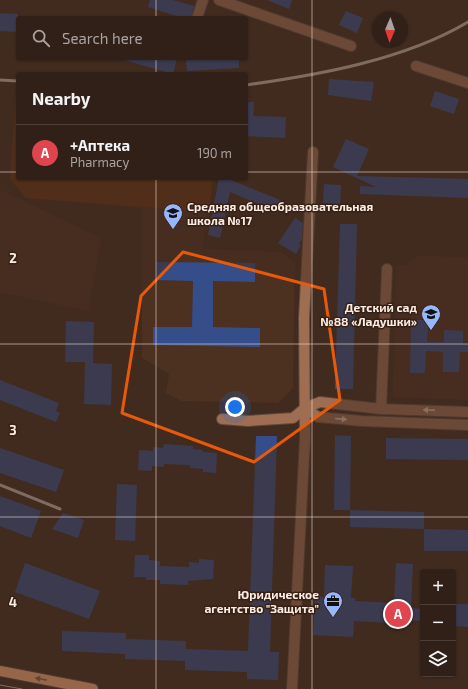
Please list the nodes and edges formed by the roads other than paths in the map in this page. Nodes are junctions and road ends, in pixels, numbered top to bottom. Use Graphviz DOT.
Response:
graph roads {
  1 [pos="203,0"];
  2 [pos="219,0"];
  3 [pos="198,16"];
  4 [pos="351,46"];
  5 [pos="416,66"];
  6 [pos="468,83"];
  7 [pos="313,152"];
  8 [pos="386,269"];
  9 [pos="305,408"];
  10 [pos="381,409"];
  11 [pos="465,412"];
  12 [pos="222,419"];
  13 [pos="464,425"];
  14 [pos="0,671"];
  15 [pos="93,689"];
  16 [pos="292,689"];
  1 -- 3 [label="street"];
  2 -- 4 [label="street"];
  5 -- 6 [label="street"];
  7 -- 9 [label="street"];
  8 -- 10 [label="street"];
  9 -- 10 [label="street"];
  9 -- 12 [label="street"];
  9 -- 13 [label="street, one-way"];
  9 -- 16 [label="street"];
  11 -- 10 [label="street, one-way"];
  11 -- 13 [label="street"];
  15 -- 14 [label="main road, one-way"];
}
